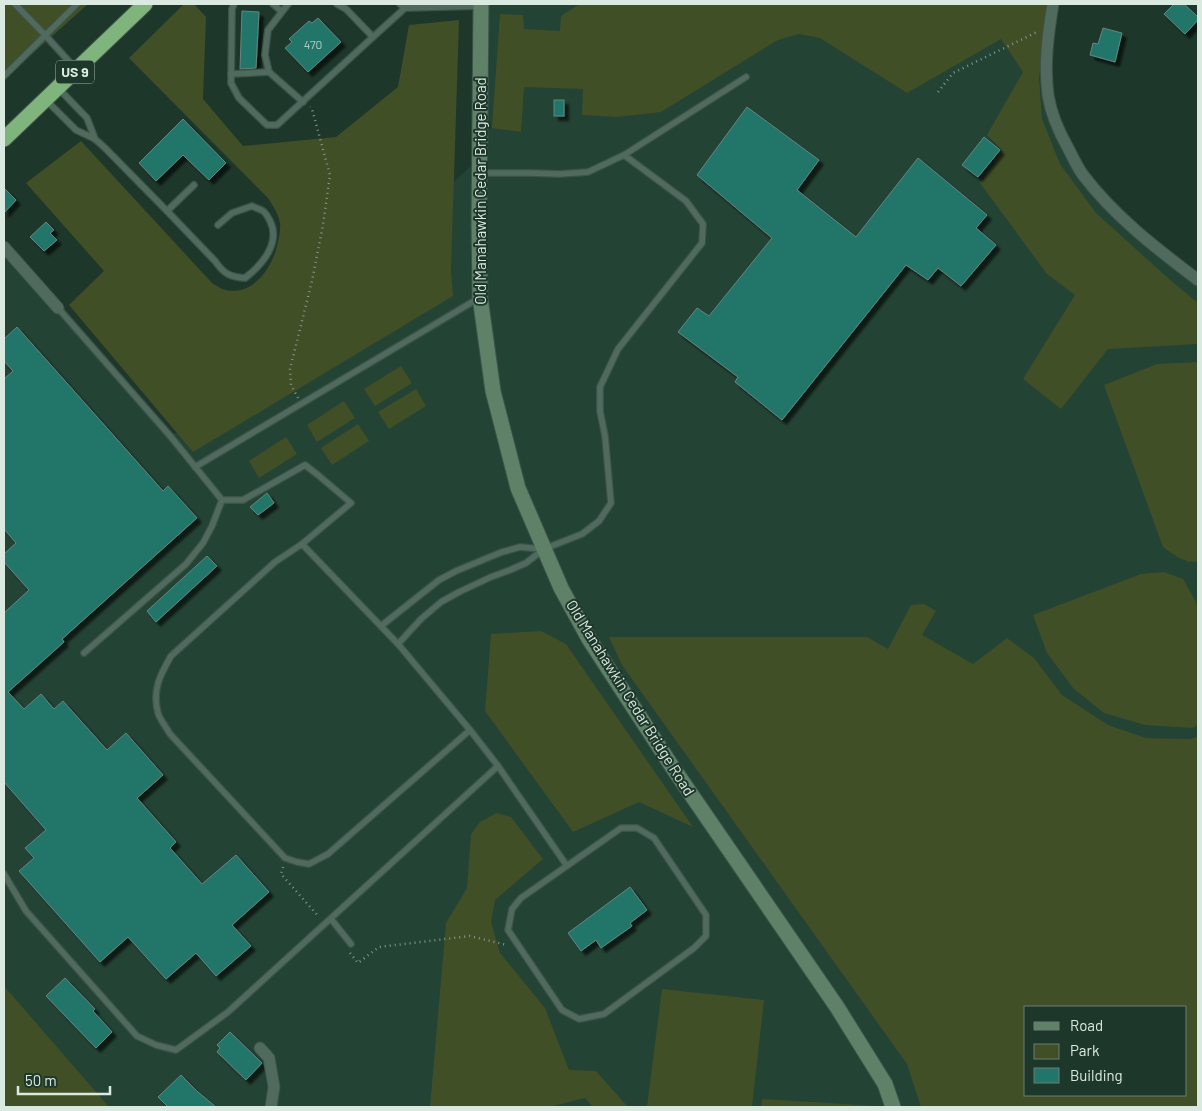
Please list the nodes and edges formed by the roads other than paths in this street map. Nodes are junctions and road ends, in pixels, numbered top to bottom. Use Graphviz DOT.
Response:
graph roads {
  1 [pos="15,4"];
  2 [pos="77,4"];
  3 [pos="145,4"];
  4 [pos="234,4"];
  5 [pos="273,4"];
  6 [pos="288,4"];
  7 [pos="337,4"];
  8 [pos="412,4"];
  9 [pos="1053,4"];
  10 [pos="481,5"];
  11 [pos="346,6"];
  12 [pos="402,6"];
  13 [pos="281,11"];
  14 [pos="45,35"];
  15 [pos="373,37"];
  16 [pos="76,70"];
  17 [pos="269,72"];
  18 [pos="231,74"];
  19 [pos="4,76"];
  20 [pos="746,77"];
  21 [pos="58,88"];
  22 [pos="45,99"];
  23 [pos="303,102"];
  24 [pos="4,139"];
  25 [pos="95,139"];
  26 [pos="624,155"];
  27 [pos="480,173"];
  28 [pos="194,184"];
  29 [pos="167,211"];
  30 [pos="218,225"];
  31 [pos="4,247"];
  32 [pos="1198,280"];
  33 [pos="480,297"];
  34 [pos="58,308"];
  35 [pos="195,466"];
  36 [pos="222,500"];
  37 [pos="302,544"];
  38 [pos="544,549"];
  39 [pos="381,626"];
  40 [pos="398,644"];
  41 [pos="84,652"];
  42 [pos="470,730"];
  43 [pos="498,766"];
  44 [pos="567,866"];
  45 [pos="4,874"];
  46 [pos="331,919"];
  47 [pos="349,946"];
  48 [pos="260,1048"];
  49 [pos="271,1107"];
  50 [pos="893,1107"];
  1 -- 14 [label="lane"];
  2 -- 14 [label="lane"];
  3 -- 16 [label="highway, US 9"];
  4 -- 18 [label="lane"];
  5 -- 13 [label="lane"];
  6 -- 13 [label="lane"];
  7 -- 11 [label="lane"];
  8 -- 12 [label="lane"];
  9 -- 32 [label="street"];
  10 -- 12 [label="lane"];
  10 -- 27 [label="street, Old Manahawkin Cedar Bridge Road"];
  11 -- 15 [label="lane"];
  12 -- 15 [label="lane"];
  13 -- 17 [label="lane"];
  14 -- 16 [label="lane"];
  14 -- 19 [label="lane"];
  15 -- 23 [label="lane"];
  16 -- 21 [label="highway, US 9"];
  17 -- 18 [label="lane"];
  17 -- 23 [label="lane"];
  18 -- 23 [label="lane"];
  20 -- 26 [label="lane"];
  21 -- 22 [label="highway, US 9"];
  21 -- 25 [label="lane"];
  22 -- 24 [label="highway, US 9"];
  22 -- 25 [label="lane"];
  25 -- 29 [label="lane"];
  26 -- 27 [label="lane"];
  26 -- 38 [label="lane"];
  27 -- 33 [label="street, Old Manahawkin Cedar Bridge Road"];
  28 -- 29 [label="lane"];
  29 -- 30 [label="lane"];
  31 -- 34 [label="street"];
  33 -- 35 [label="lane"];
  33 -- 38 [label="street, Old Manahawkin Cedar Bridge Road"];
  34 -- 35 [label="lane"];
  35 -- 36 [label="lane"];
  36 -- 37 [label="lane"];
  36 -- 41 [label="lane"];
  37 -- 39 [label="lane"];
  37 -- 42 [label="lane"];
  38 -- 39 [label="lane"];
  38 -- 40 [label="lane"];
  38 -- 50 [label="street, Old Manahawkin Cedar Bridge Road"];
  39 -- 40 [label="lane"];
  40 -- 42 [label="lane"];
  42 -- 43 [label="lane"];
  43 -- 44 [label="lane"];
  43 -- 46 [label="lane"];
  44 -- 44 [label="lane"];
  45 -- 46 [label="lane"];
  46 -- 47 [label="lane"];
  48 -- 49 [label="street"];
}
